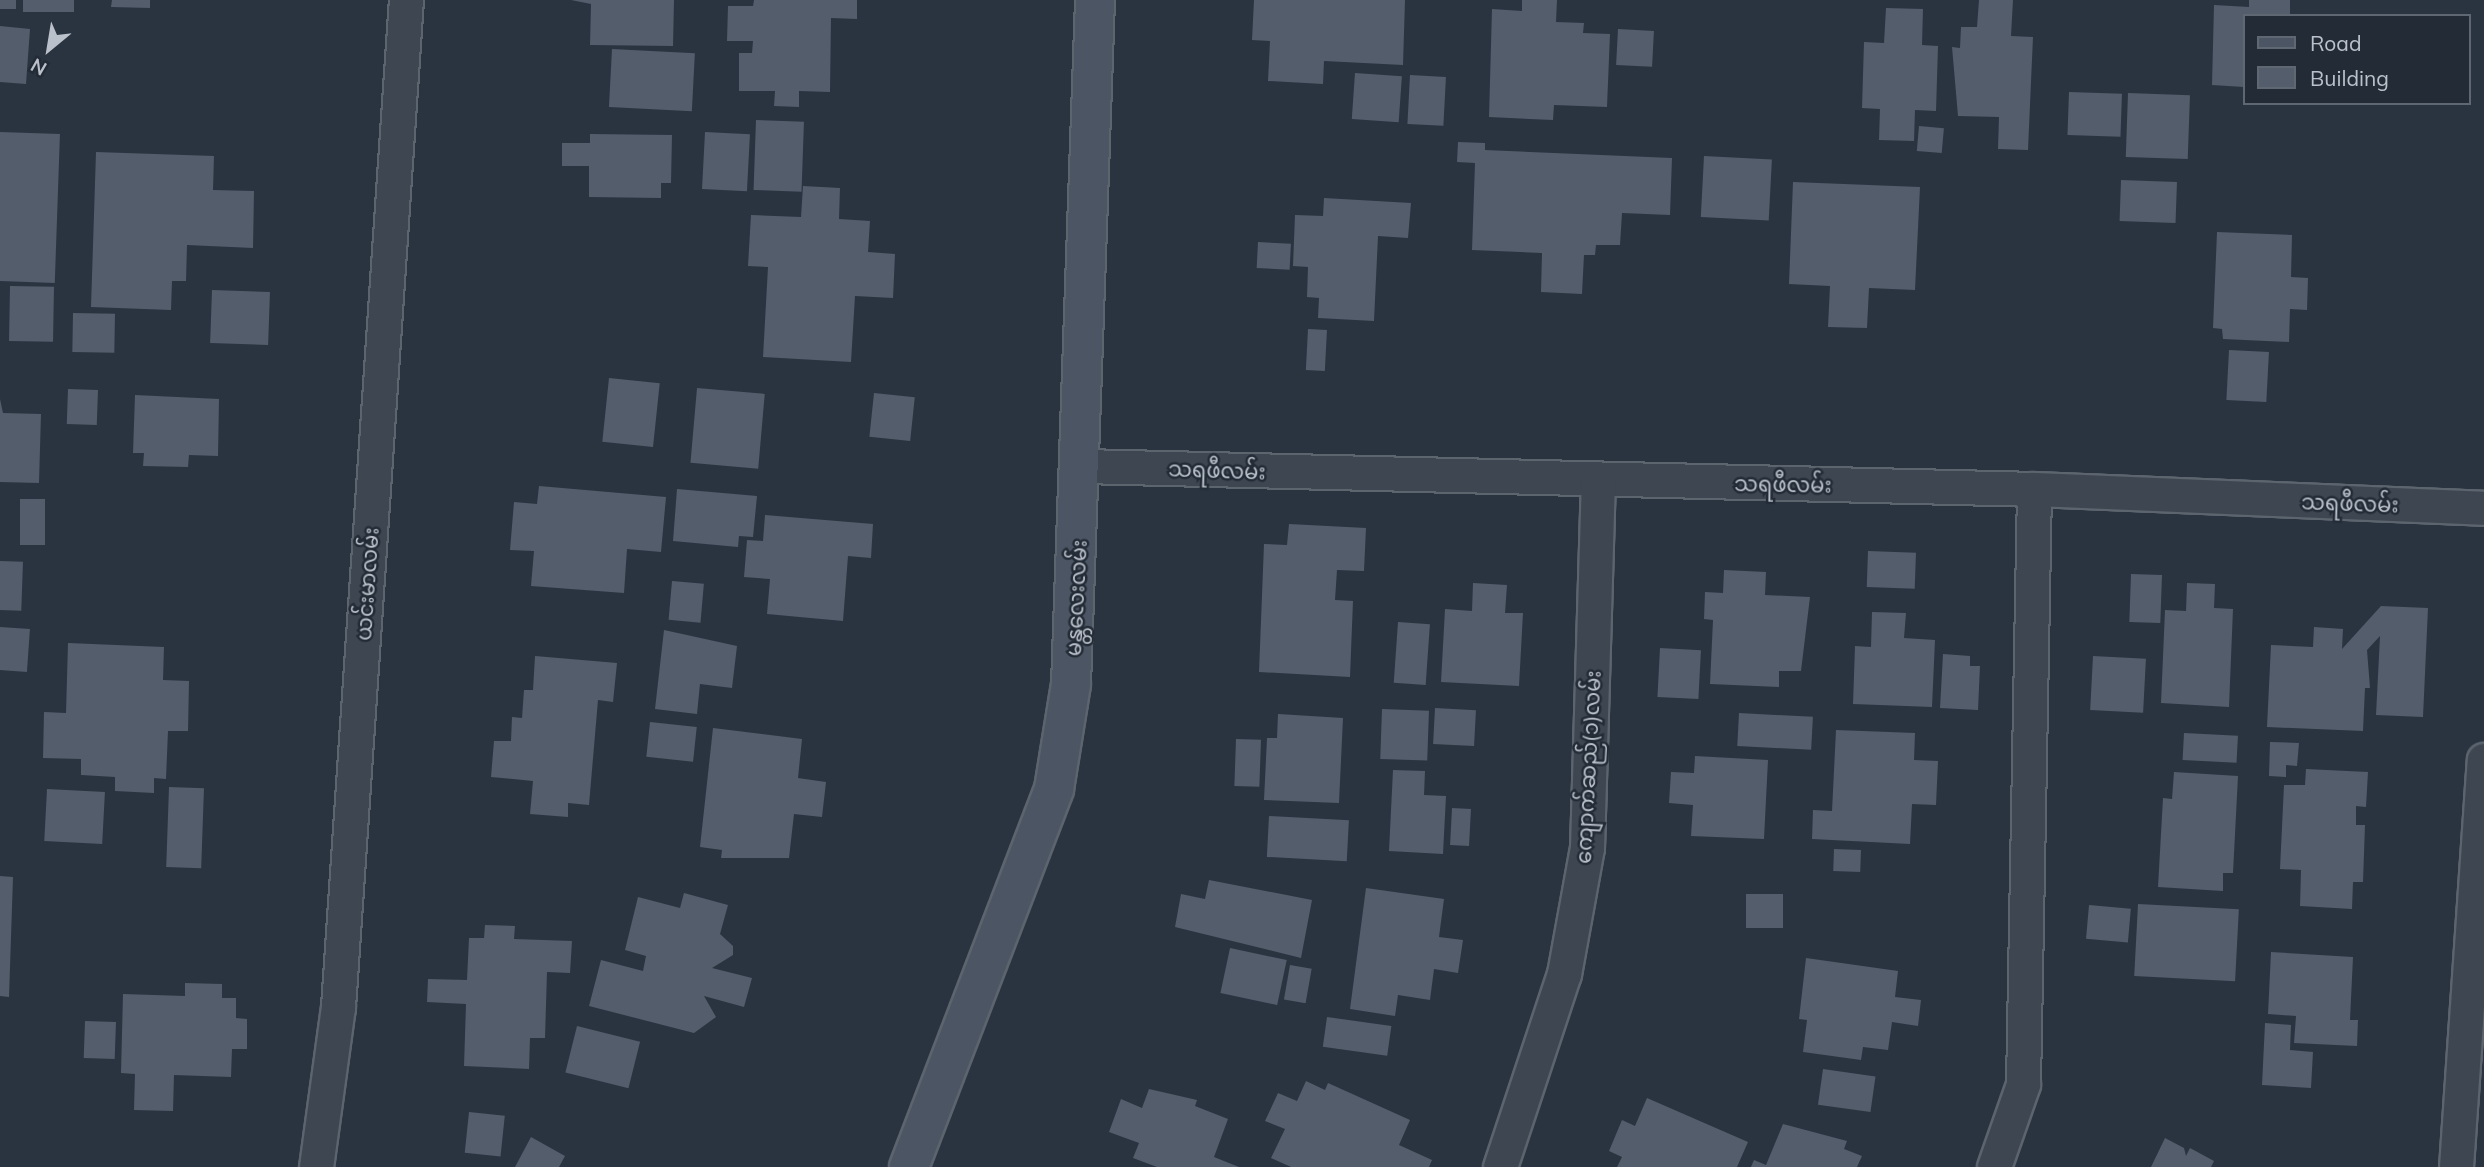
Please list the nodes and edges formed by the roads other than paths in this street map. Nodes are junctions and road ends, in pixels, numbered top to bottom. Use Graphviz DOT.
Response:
graph roads {
  1 [pos="406,0"];
  2 [pos="1094,0"];
  3 [pos="1083,466"];
  4 [pos="1598,480"];
  5 [pos="2034,489"];
  6 [pos="2484,508"];
  7 [pos="2484,760"];
  8 [pos="2479,935"];
  9 [pos="316,1167"];
  10 [pos="909,1167"];
  11 [pos="1500,1167"];
  12 [pos="1994,1167"];
  13 [pos="2456,1167"];
  1 -- 9 [label="street, ယင်းမာလမ်း"];
  2 -- 3 [label="main road, မန္တလေးလမ်း"];
  3 -- 4 [label="street, သရဖီလမ်း"];
  3 -- 10 [label="main road, မန္တလေးလမ်း"];
  4 -- 5 [label="street, သရဖီလမ်း"];
  4 -- 11 [label="street, ကျောက်ဆည်(၁)လမ်း"];
  5 -- 6 [label="street, သရဖီလမ်း"];
  5 -- 12 [label="street"];
  7 -- 8 [label="street"];
  8 -- 13 [label="street"];
}
